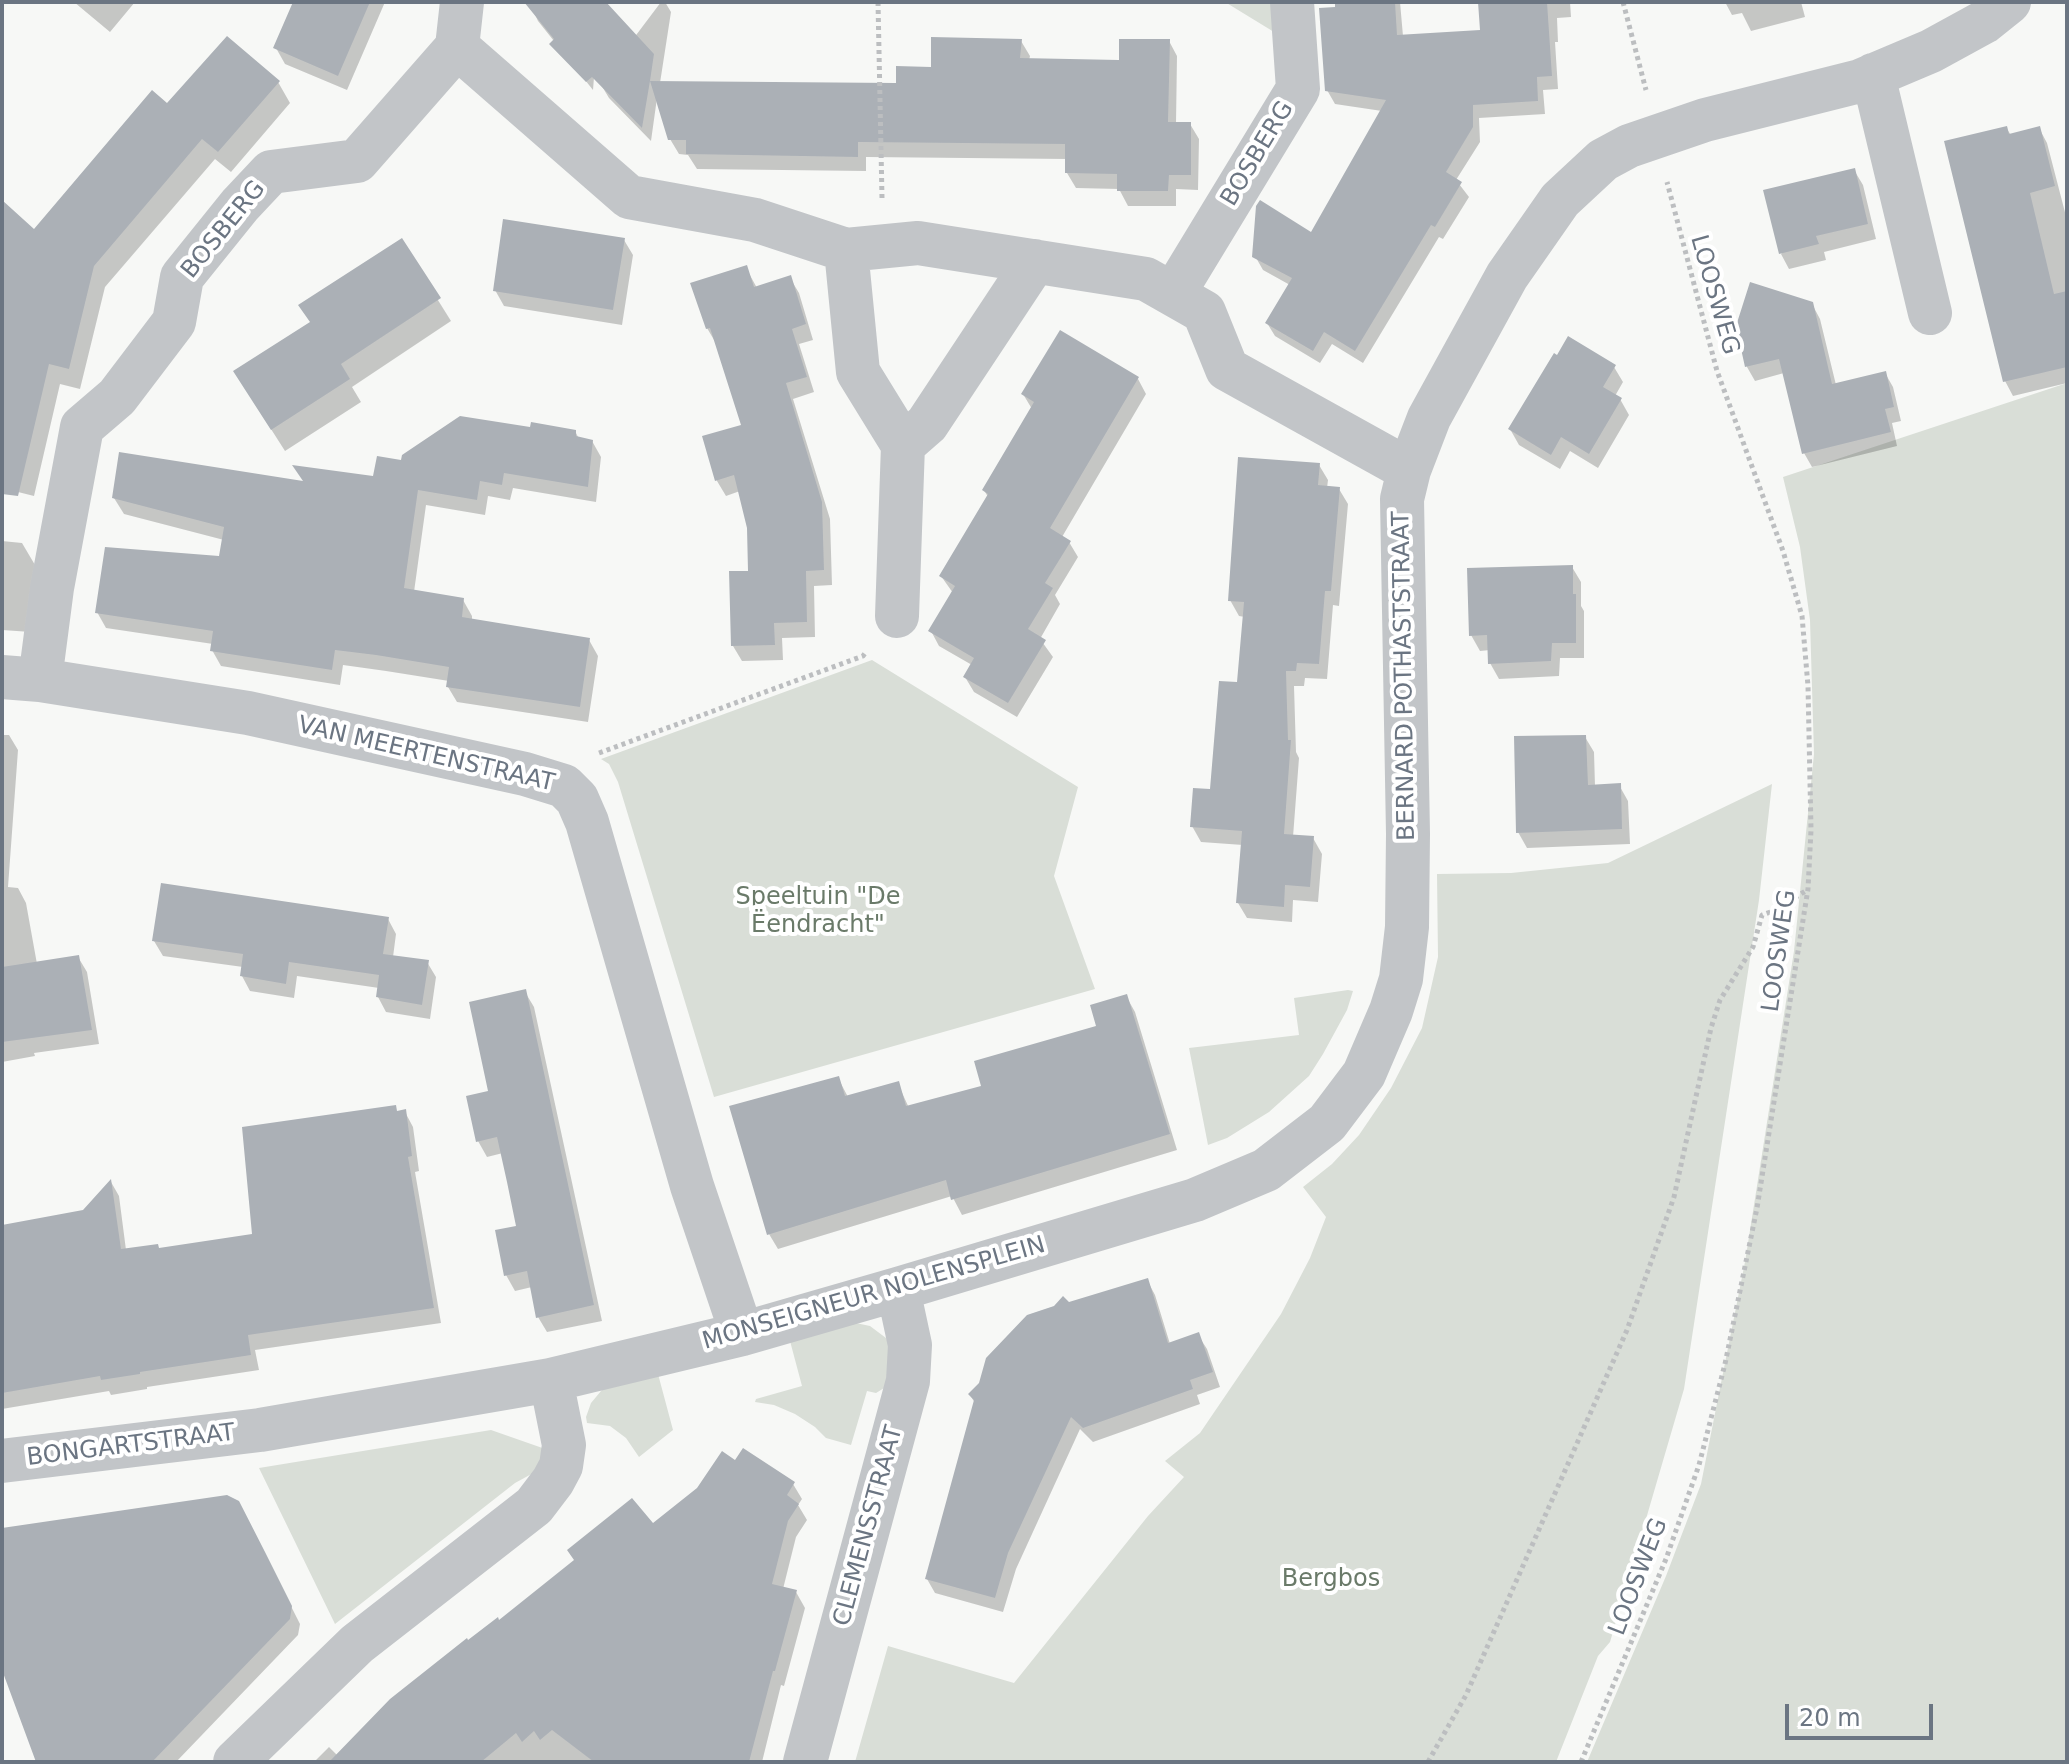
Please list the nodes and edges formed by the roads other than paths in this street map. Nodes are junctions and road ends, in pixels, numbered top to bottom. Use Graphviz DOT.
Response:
graph roads {
  1 [pos="462,2"];
  2 [pos="1292,2"];
  3 [pos="2009,2"];
  4 [pos="457,47"];
  5 [pos="1873,75"];
  6 [pos="864,248"];
  7 [pos="1035,261"];
  8 [pos="1174,293"];
  9 [pos="1930,313"];
  10 [pos="903,445"];
  11 [pos="1409,470"];
  12 [pos="897,616"];
  13 [pos="21,679"];
  14 [pos="1195,1200"];
  15 [pos="898,1289"];
  16 [pos="742,1334"];
  17 [pos="551,1380"];
  18 [pos="260,1430"];
  19 [pos="2,1461"];
  20 [pos="235,1762"];
  21 [pos="805,1762"];
  1 -- 4 [label="street"];
  2 -- 8 [label="street, BOSBERG"];
  3 -- 5 [label="street, BERNARD POTHASTSTRAAT"];
  4 -- 6 [label="street"];
  4 -- 13 [label="street, BOSBERG"];
  5 -- 9 [label="street"];
  5 -- 11 [label="street, BERNARD POTHASTSTRAAT"];
  6 -- 7 [label="street"];
  6 -- 10 [label="street"];
  7 -- 8 [label="street"];
  7 -- 10 [label="street"];
  8 -- 11 [label="street"];
  10 -- 12 [label="street"];
  11 -- 14 [label="street, BERNARD POTHASTSTRAAT"];
  13 -- 16 [label="street, VAN MEERTENSTRAAT"];
  14 -- 15 [label="street, MONSEIGNEUR NOLENSPLEIN"];
  15 -- 16 [label="street, MONSEIGNEUR NOLENSPLEIN"];
  15 -- 21 [label="street, CLEMENSSTRAAT"];
  16 -- 17 [label="street, MONSEIGNEUR NOLENSPLEIN"];
  17 -- 18 [label="street, MONSEIGNEUR NOLENSPLEIN"];
  17 -- 20 [label="street"];
  18 -- 19 [label="street, BONGARTSTRAAT"];
}
